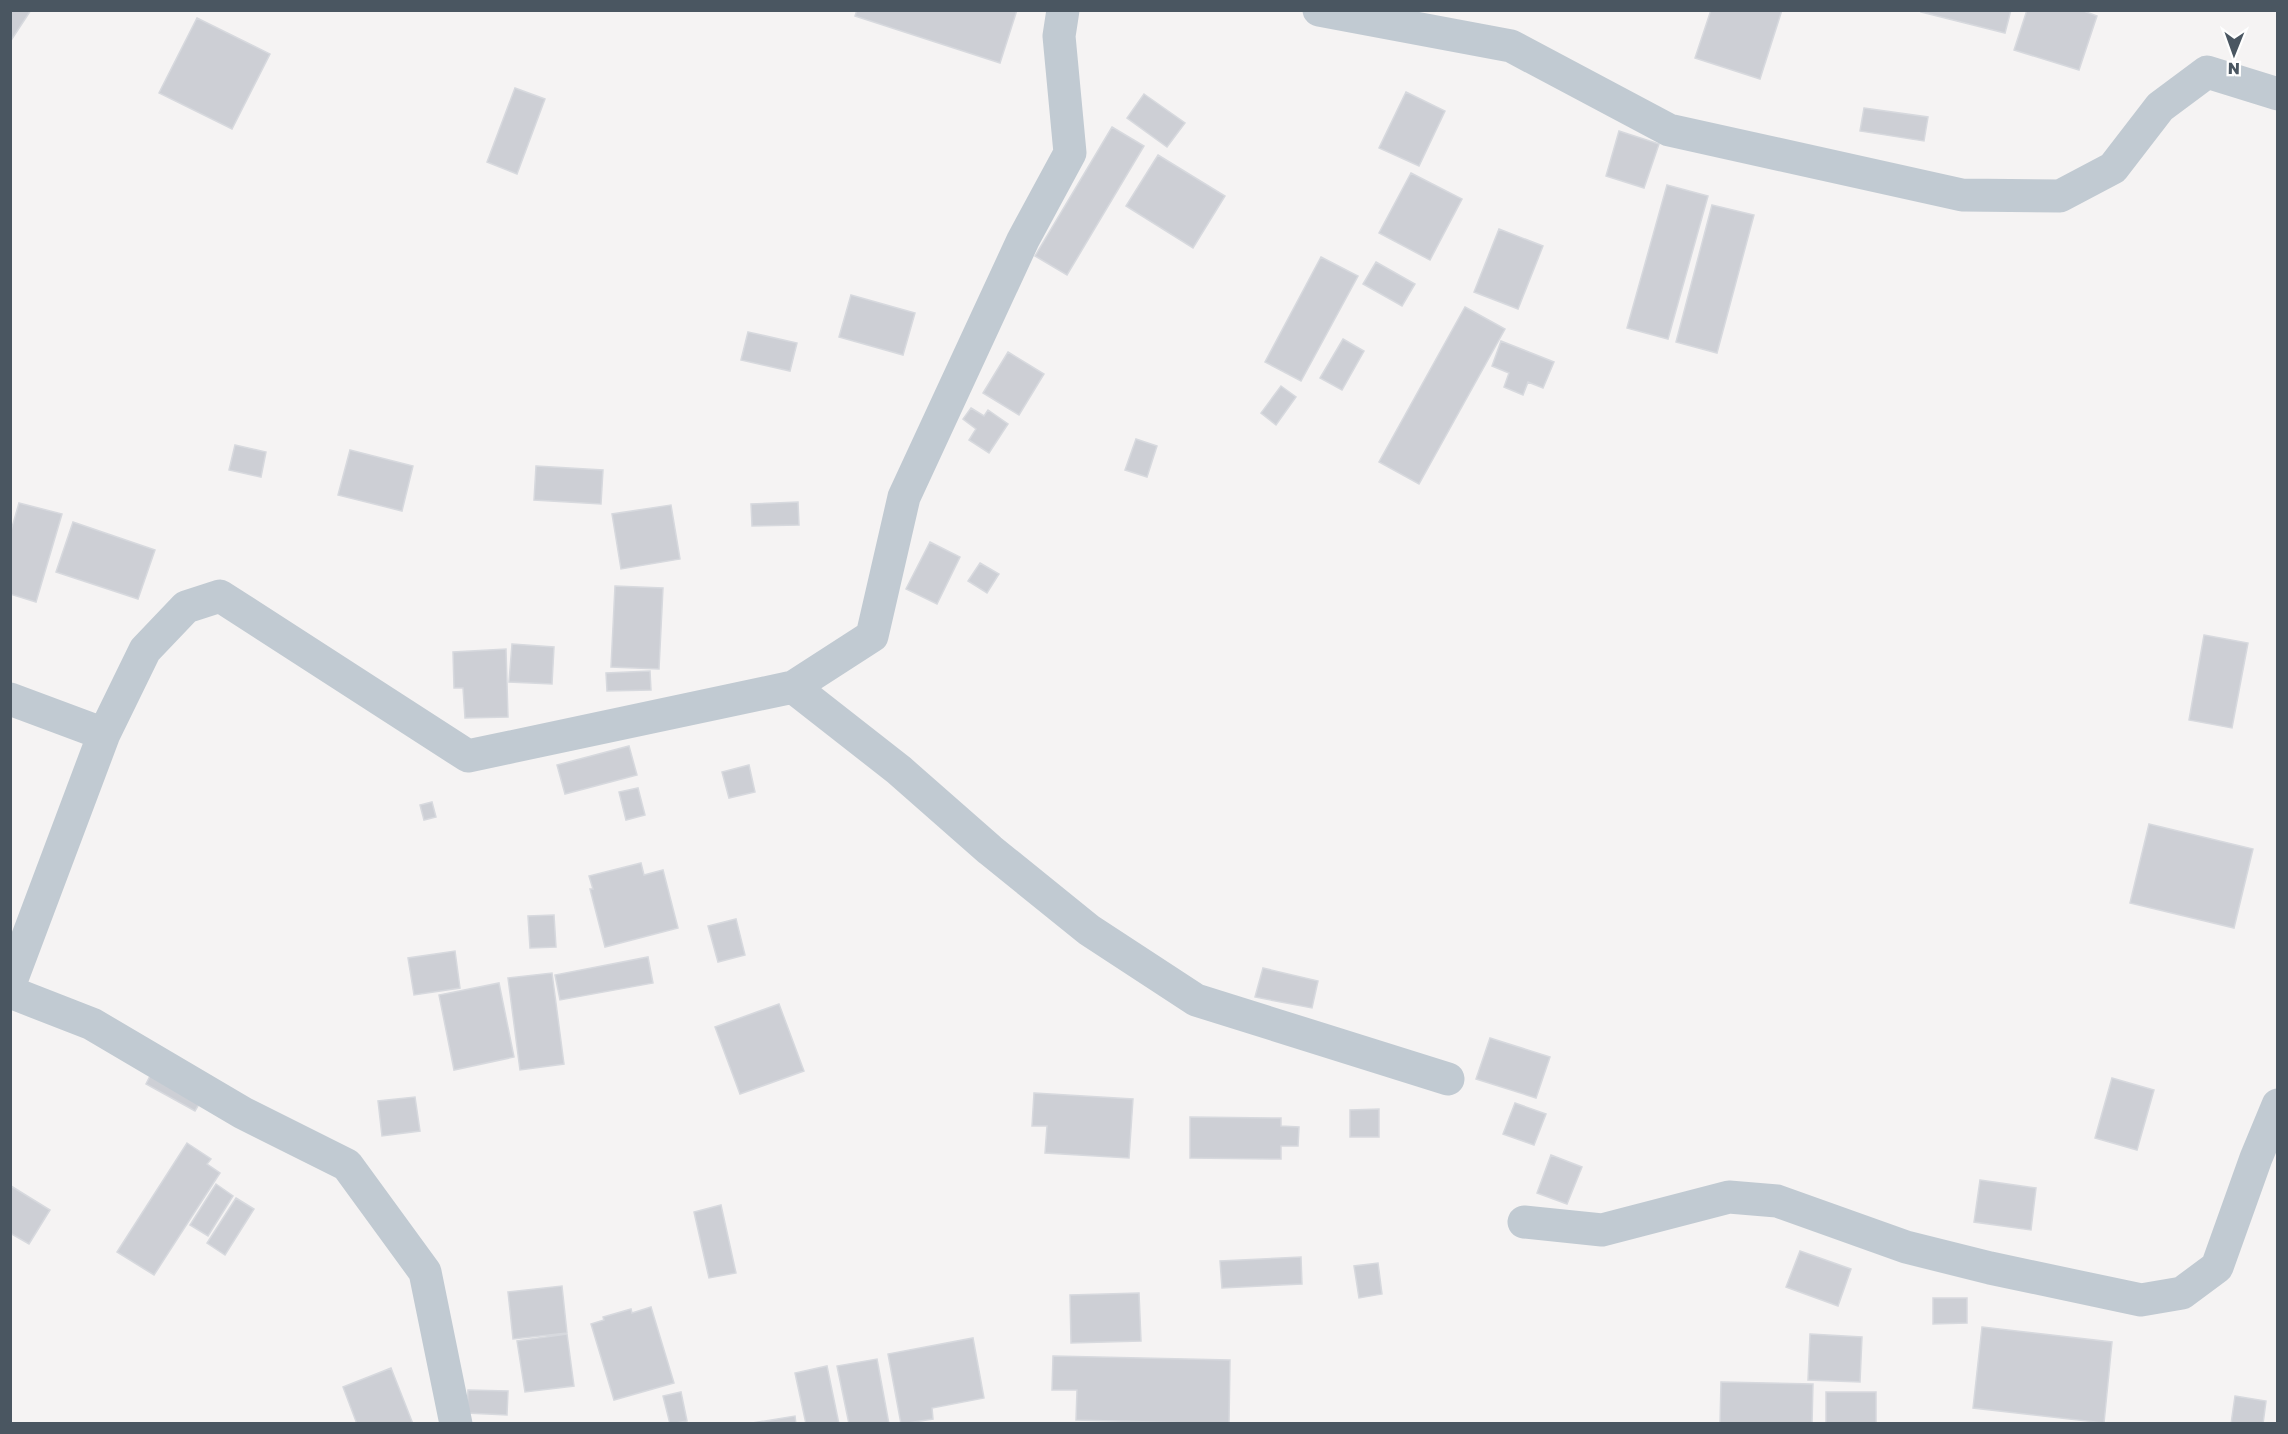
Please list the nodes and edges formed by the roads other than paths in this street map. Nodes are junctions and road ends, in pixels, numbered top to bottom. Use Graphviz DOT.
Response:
graph roads {
  1 [pos="1063,10"];
  2 [pos="1318,10"];
  3 [pos="2277,94"];
  4 [pos="793,687"];
  5 [pos="10,699"];
  6 [pos="104,734"];
  7 [pos="10,984"];
  8 [pos="10,992"];
  9 [pos="1448,1079"];
  10 [pos="2277,1105"];
  11 [pos="1524,1222"];
  12 [pos="456,1424"];
  1 -- 4 [label="street"];
  2 -- 3 [label="street"];
  4 -- 6 [label="street"];
  4 -- 9 [label="street"];
  5 -- 6 [label="street"];
  6 -- 7 [label="street"];
  8 -- 12 [label="street"];
  10 -- 11 [label="street"];
}
